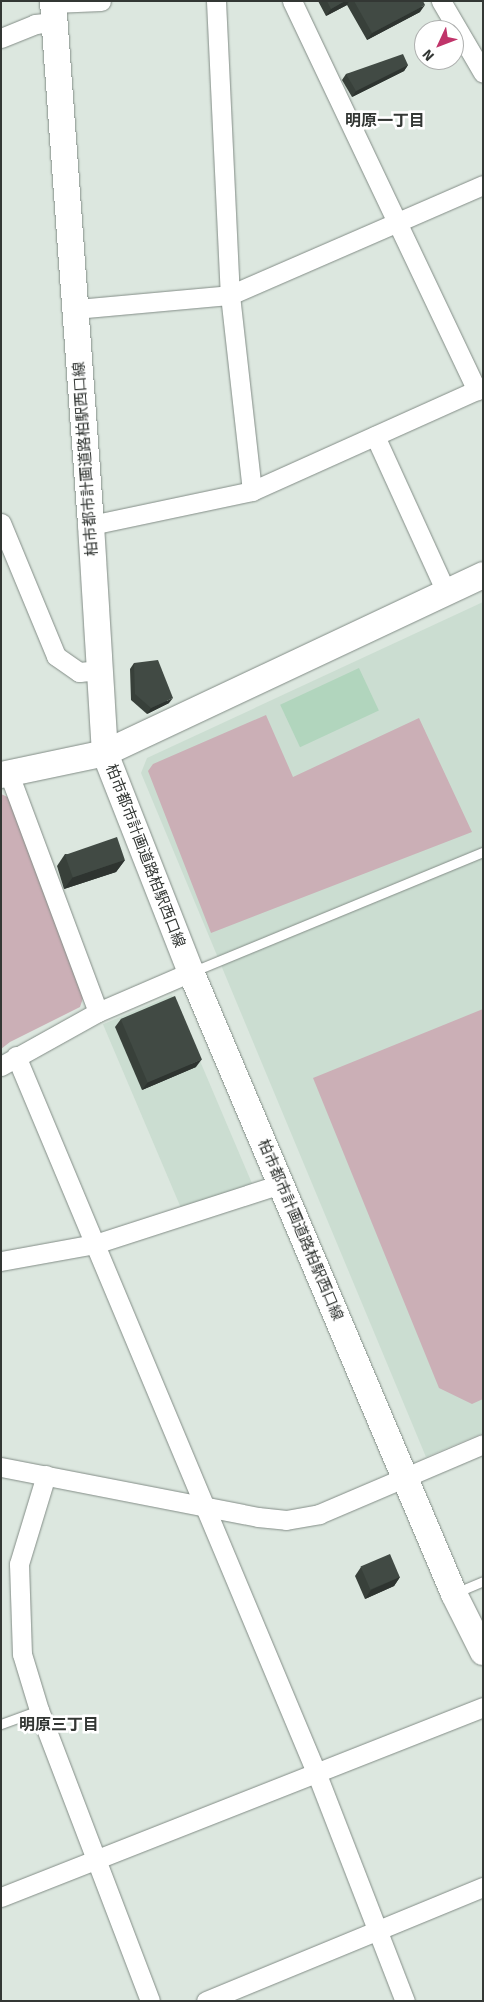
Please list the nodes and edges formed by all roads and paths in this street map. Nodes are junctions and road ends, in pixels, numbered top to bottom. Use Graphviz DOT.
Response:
graph roads {
  1 [pos="101,1"];
  2 [pos="216,1"];
  3 [pos="292,1"];
  4 [pos="441,1"];
  5 [pos="53,9"];
  6 [pos="1,38"];
  7 [pos="483,73"];
  8 [pos="483,185"];
  9 [pos="398,222"];
  10 [pos="230,295"];
  11 [pos="76,309"];
  12 [pos="480,389"];
  13 [pos="375,436"];
  14 [pos="252,491"];
  15 [pos="1,523"];
  16 [pos="91,525"];
  17 [pos="483,575"];
  18 [pos="446,592"];
  19 [pos="101,670"];
  20 [pos="105,753"];
  21 [pos="5,775"];
  22 [pos="483,852"];
  23 [pos="191,972"];
  24 [pos="98,1012"];
  25 [pos="9,1061"];
  26 [pos="281,1184"];
  27 [pos="95,1244"];
  28 [pos="1,1261"];
  29 [pos="483,1444"];
  30 [pos="1,1467"];
  31 [pos="46,1475"];
  32 [pos="405,1478"];
  33 [pos="205,1506"];
  34 [pos="483,1582"];
  35 [pos="454,1594"];
  36 [pos="483,1652"];
  37 [pos="483,1707"];
  38 [pos="39,1710"];
  39 [pos="1,1724"];
  40 [pos="316,1772"];
  41 [pos="97,1859"];
  42 [pos="483,1887"];
  43 [pos="1,1897"];
  44 [pos="377,1931"];
  45 [pos="150,2001"];
  46 [pos="206,2001"];
  47 [pos="405,2001"];
  1 -- 5 [label="street"];
  2 -- 10 [label="street"];
  3 -- 9 [label="street"];
  4 -- 7 [label="street"];
  5 -- 6 [label="street"];
  5 -- 11 [label="street, 柏市都市計画道路柏駅西口線"];
  8 -- 9 [label="street"];
  9 -- 10 [label="street"];
  9 -- 12 [label="street"];
  10 -- 11 [label="street"];
  10 -- 14 [label="street"];
  11 -- 16 [label="street, 柏市都市計画道路柏駅西口線"];
  12 -- 13 [label="street"];
  13 -- 14 [label="street"];
  13 -- 18 [label="street"];
  14 -- 16 [label="street"];
  15 -- 19 [label="street"];
  16 -- 19 [label="street, 柏市都市計画道路柏駅西口線"];
  17 -- 18 [label="street"];
  18 -- 20 [label="street"];
  19 -- 20 [label="street, 柏市都市計画道路柏駅西口線"];
  20 -- 21 [label="street"];
  20 -- 23 [label="street, 柏市都市計画道路柏駅西口線"];
  21 -- 24 [label="street"];
  22 -- 23 [label="lane"];
  23 -- 24 [label="street"];
  23 -- 26 [label="street, 柏市都市計画道路柏駅西口線"];
  24 -- 25 [label="street"];
  25 -- 27 [label="street"];
  26 -- 27 [label="street"];
  26 -- 32 [label="street, 柏市都市計画道路柏駅西口線"];
  27 -- 28 [label="street"];
  27 -- 33 [label="street"];
  29 -- 32 [label="street"];
  30 -- 31 [label="street"];
  31 -- 33 [label="street"];
  31 -- 38 [label="street"];
  32 -- 33 [label="street"];
  32 -- 35 [label="street, 柏市都市計画道路柏駅西口線"];
  33 -- 40 [label="street"];
  34 -- 35 [label="lane"];
  35 -- 36 [label="street, 柏市都市計画道路柏駅西口線"];
  37 -- 40 [label="street"];
  38 -- 39 [label="lane"];
  38 -- 41 [label="street"];
  40 -- 41 [label="street"];
  40 -- 44 [label="street"];
  41 -- 43 [label="street"];
  41 -- 45 [label="street"];
  42 -- 44 [label="street"];
  44 -- 46 [label="street"];
  44 -- 47 [label="street"];
}
